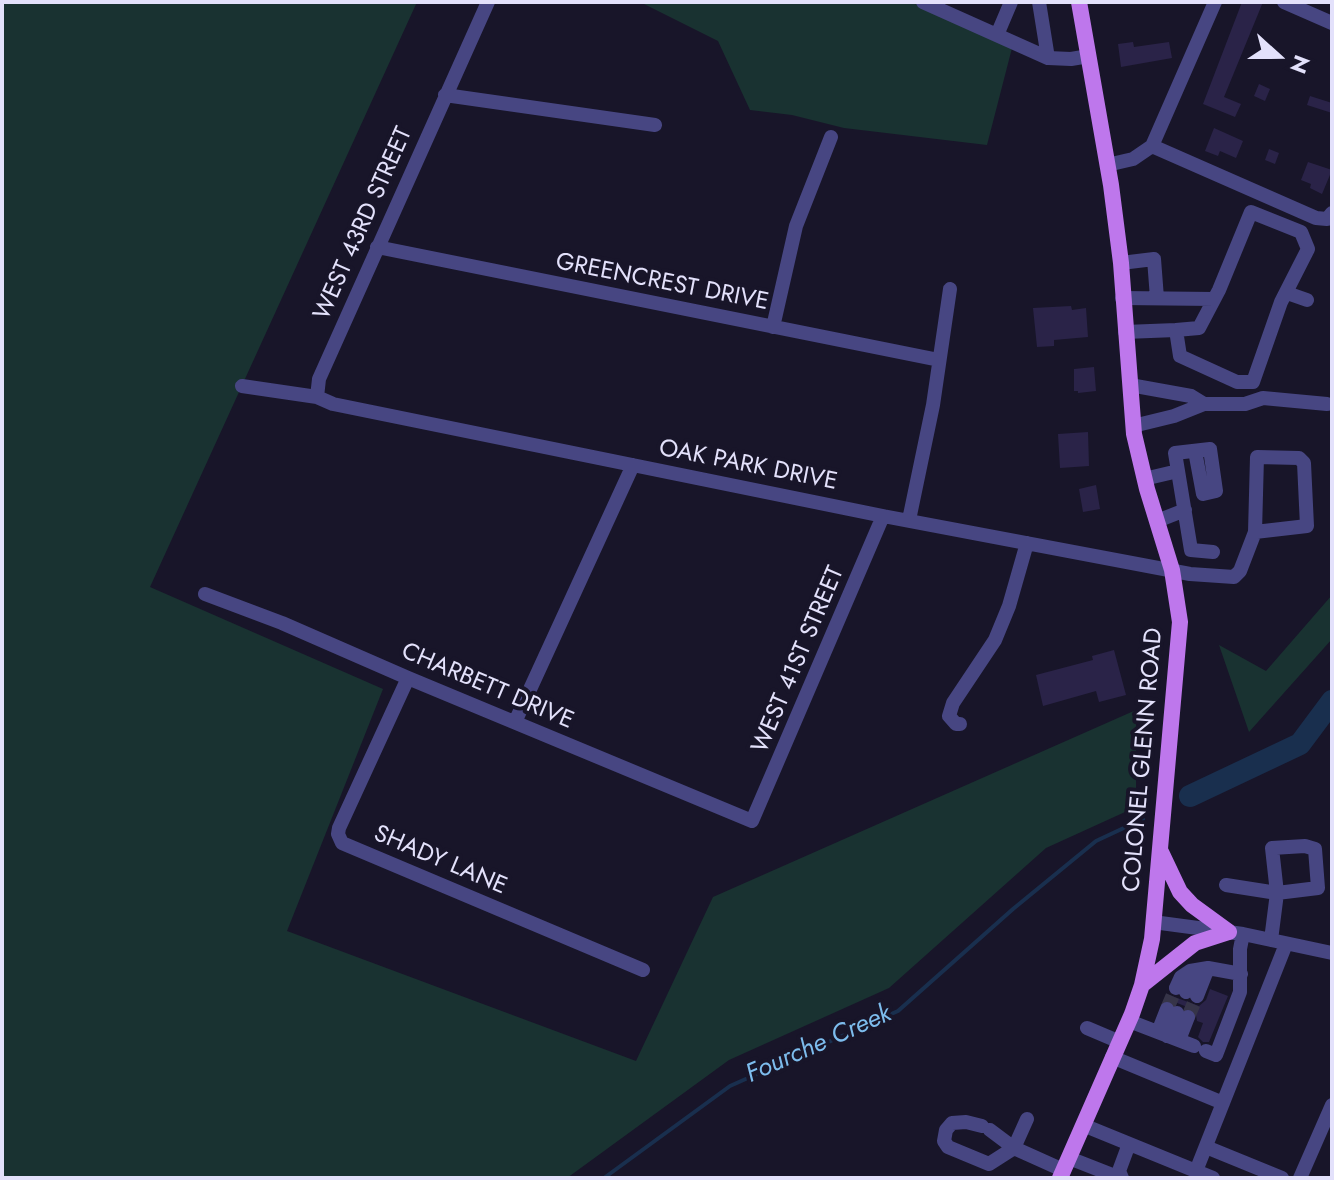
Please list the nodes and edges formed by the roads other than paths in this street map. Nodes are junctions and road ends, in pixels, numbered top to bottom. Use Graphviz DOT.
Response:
graph roads {
  1 [pos="488,2"];
  2 [pos="923,2"];
  3 [pos="1011,2"];
  4 [pos="1039,2"];
  5 [pos="1079,2"];
  6 [pos="1215,2"];
  7 [pos="1284,2"];
  8 [pos="1332,23"];
  9 [pos="997,35"];
  10 [pos="1089,56"];
  11 [pos="1048,58"];
  12 [pos="445,95"];
  13 [pos="655,125"];
  14 [pos="831,137"];
  15 [pos="1152,146"];
  16 [pos="1107,165"];
  17 [pos="1332,213"];
  18 [pos="377,247"];
  19 [pos="1121,263"];
  20 [pos="950,289"];
  21 [pos="1287,293"];
  22 [pos="1122,298"];
  23 [pos="1157,298"];
  24 [pos="1214,299"];
  25 [pos="1307,300"];
  26 [pos="773,327"];
  27 [pos="1176,330"];
  28 [pos="1125,332"];
  29 [pos="939,360"];
  30 [pos="1130,385"];
  31 [pos="242,386"];
  32 [pos="317,397"];
  33 [pos="1204,404"];
  34 [pos="1327,404"];
  35 [pos="1133,426"];
  36 [pos="633,465"];
  37 [pos="1178,471"];
  38 [pos="1144,479"];
  39 [pos="1203,494"];
  40 [pos="1185,510"];
  41 [pos="883,516"];
  42 [pos="909,520"];
  43 [pos="1157,521"];
  44 [pos="1255,532"];
  45 [pos="1027,543"];
  46 [pos="1191,550"];
  47 [pos="1213,552"];
  48 [pos="1170,563"];
  49 [pos="205,594"];
  50 [pos="408,678"];
  51 [pos="515,722"];
  52 [pos="960,724"];
  53 [pos="752,821"];
  54 [pos="1160,851"];
  55 [pos="1226,885"];
  56 [pos="1153,922"];
  57 [pos="1236,933"];
  58 [pos="1278,942"];
  59 [pos="1329,948"];
  60 [pos="1201,969"];
  61 [pos="643,970"];
  62 [pos="1241,974"];
  63 [pos="1142,985"];
  64 [pos="1129,1021"];
  65 [pos="1087,1028"];
  66 [pos="1168,1036"];
  67 [pos="1116,1050"];
  68 [pos="1223,1103"];
  69 [pos="1332,1105"];
  70 [pos="1027,1119"];
  71 [pos="966,1122"];
  72 [pos="1083,1125"];
  73 [pos="991,1131"];
  74 [pos="1129,1144"];
  75 [pos="1206,1147"];
  76 [pos="1014,1148"];
  77 [pos="1064,1169"];
  78 [pos="1196,1171"];
  79 [pos="1121,1178"];
  80 [pos="1213,1178"];
  81 [pos="1282,1178"];
  82 [pos="1300,1178"];
  1 -- 12 [label="street, WEST 43RD STREET"];
  2 -- 9 [label="street"];
  3 -- 9 [label="street"];
  4 -- 11 [label="street"];
  5 -- 10 [label="main road, COLONEL GLENN ROAD"];
  6 -- 15 [label="street"];
  7 -- 8 [label="street"];
  9 -- 11 [label="street"];
  10 -- 11 [label="street"];
  10 -- 16 [label="main road, COLONEL GLENN ROAD"];
  12 -- 13 [label="street"];
  12 -- 18 [label="street, WEST 43RD STREET"];
  14 -- 26 [label="street"];
  15 -- 16 [label="street"];
  15 -- 17 [label="street"];
  16 -- 19 [label="main road, COLONEL GLENN ROAD"];
  18 -- 26 [label="street, GREENCREST DRIVE"];
  18 -- 32 [label="street, WEST 43RD STREET"];
  19 -- 22 [label="main road, COLONEL GLENN ROAD"];
  19 -- 23 [label="street"];
  20 -- 29 [label="street"];
  21 -- 24 [label="street"];
  21 -- 25 [label="street"];
  21 -- 27 [label="street"];
  22 -- 23 [label="street"];
  22 -- 28 [label="main road, COLONEL GLENN ROAD"];
  23 -- 24 [label="street"];
  24 -- 27 [label="street"];
  26 -- 29 [label="street, GREENCREST DRIVE"];
  27 -- 28 [label="street"];
  28 -- 30 [label="main road, COLONEL GLENN ROAD"];
  29 -- 42 [label="street"];
  30 -- 33 [label="street"];
  30 -- 35 [label="main road, COLONEL GLENN ROAD"];
  31 -- 32 [label="street"];
  32 -- 36 [label="street, OAK PARK DRIVE"];
  33 -- 34 [label="street"];
  33 -- 35 [label="street"];
  35 -- 38 [label="main road, COLONEL GLENN ROAD"];
  36 -- 41 [label="street, OAK PARK DRIVE"];
  36 -- 51 [label="street"];
  37 -- 38 [label="street"];
  37 -- 39 [label="street"];
  37 -- 40 [label="street"];
  38 -- 43 [label="main road, COLONEL GLENN ROAD"];
  40 -- 43 [label="street"];
  40 -- 46 [label="street"];
  41 -- 42 [label="street, OAK PARK DRIVE"];
  41 -- 53 [label="street, WEST 41ST STREET"];
  42 -- 45 [label="street, OAK PARK DRIVE"];
  43 -- 48 [label="main road, COLONEL GLENN ROAD"];
  44 -- 44 [label="street"];
  44 -- 48 [label="street, OAK PARK DRIVE"];
  45 -- 48 [label="street, OAK PARK DRIVE"];
  45 -- 52 [label="street"];
  46 -- 47 [label="street"];
  46 -- 48 [label="street"];
  48 -- 54 [label="main road, COLONEL GLENN ROAD"];
  49 -- 50 [label="street, CHARBETT DRIVE"];
  50 -- 51 [label="street, CHARBETT DRIVE"];
  50 -- 61 [label="street, SHADY LANE"];
  51 -- 53 [label="street, CHARBETT DRIVE"];
  54 -- 56 [label="main road, COLONEL GLENN ROAD"];
  54 -- 57 [label="main road"];
  55 -- 58 [label="street"];
  56 -- 57 [label="street"];
  56 -- 63 [label="main road, COLONEL GLENN ROAD"];
  57 -- 58 [label="street"];
  57 -- 62 [label="street"];
  57 -- 63 [label="main road"];
  58 -- 59 [label="street"];
  58 -- 68 [label="street"];
  60 -- 60 [label="street"];
  60 -- 62 [label="street"];
  62 -- 66 [label="street"];
  63 -- 64 [label="main road, COLONEL GLENN ROAD"];
  64 -- 66 [label="street"];
  64 -- 67 [label="main road, COLONEL GLENN ROAD"];
  65 -- 67 [label="street"];
  66 -- 66 [label="street"];
  67 -- 68 [label="street"];
  67 -- 72 [label="main road, COLONEL GLENN ROAD"];
  68 -- 75 [label="street"];
  69 -- 82 [label="street"];
  70 -- 76 [label="street"];
  71 -- 73 [label="street"];
  71 -- 73 [label="street"];
  71 -- 76 [label="street"];
  72 -- 74 [label="street"];
  72 -- 77 [label="main road, COLONEL GLENN ROAD"];
  73 -- 76 [label="street"];
  74 -- 78 [label="street"];
  74 -- 79 [label="street"];
  75 -- 78 [label="street"];
  75 -- 81 [label="street"];
  76 -- 77 [label="street"];
  77 -- 79 [label="street"];
  78 -- 80 [label="street"];
}
